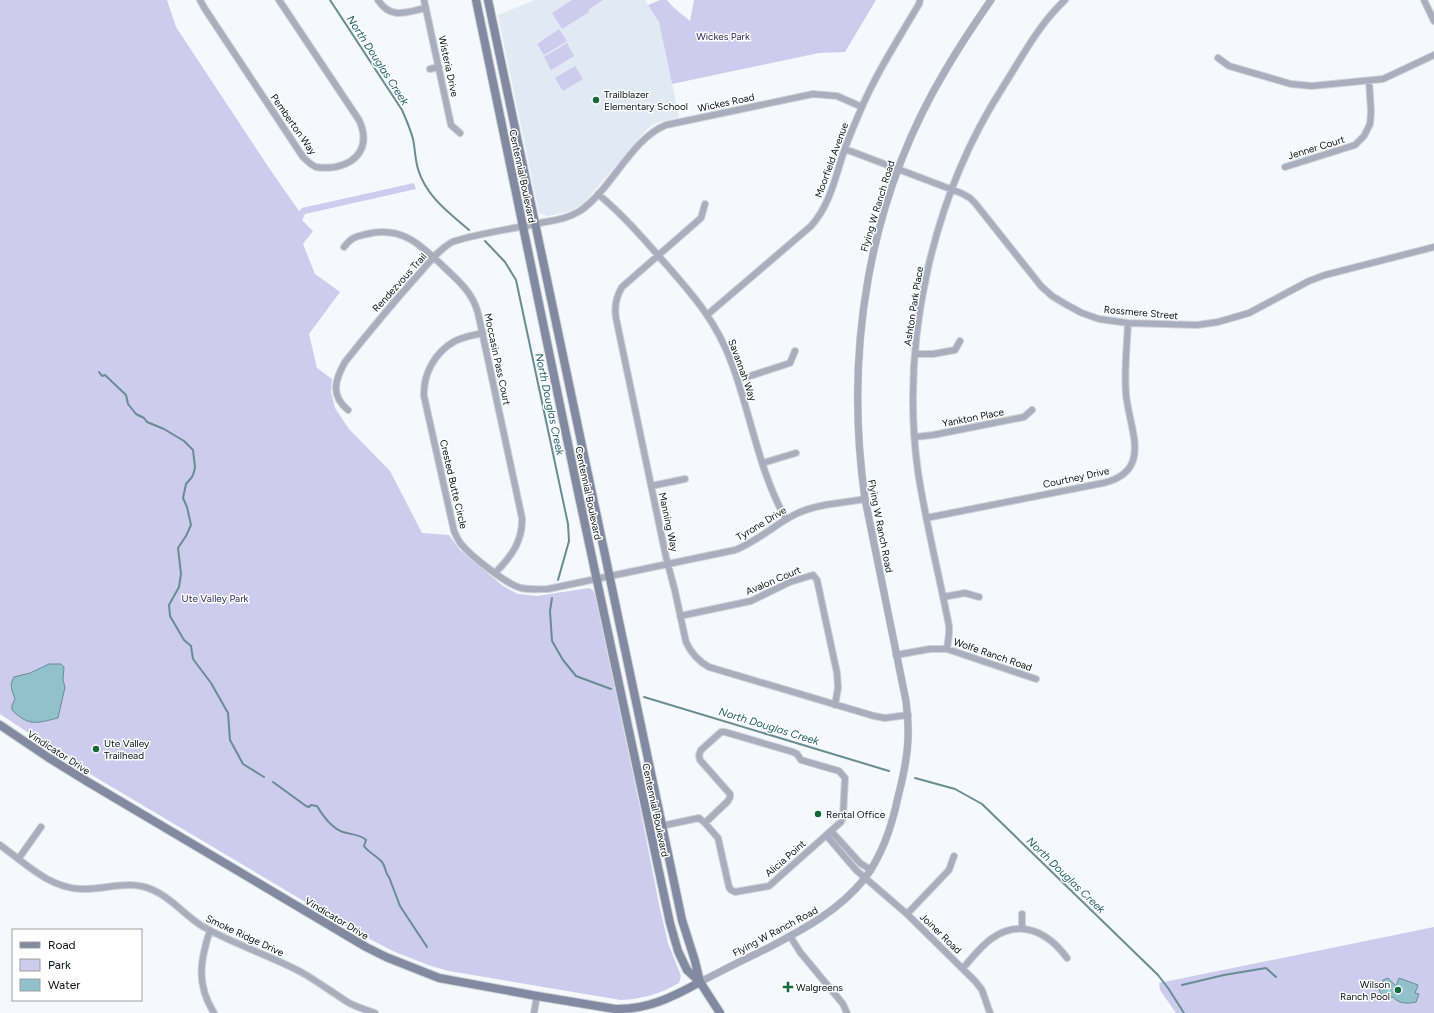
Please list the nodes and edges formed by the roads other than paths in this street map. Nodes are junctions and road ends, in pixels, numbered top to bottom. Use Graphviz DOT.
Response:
graph roads {
  1 [pos="200,0"];
  2 [pos="279,0"];
  3 [pos="378,0"];
  4 [pos="424,0"];
  5 [pos="476,0"];
  6 [pos="488,0"];
  7 [pos="920,0"];
  8 [pos="991,0"];
  9 [pos="1065,0"];
  10 [pos="1424,0"];
  11 [pos="426,8"];
  12 [pos="1434,21"];
  13 [pos="1434,54"];
  14 [pos="1218,58"];
  15 [pos="439,67"];
  16 [pos="430,69"];
  17 [pos="1369,81"];
  18 [pos="862,107"];
  19 [pos="460,133"];
  20 [pos="362,148"];
  21 [pos="845,149"];
  22 [pos="370,150"];
  23 [pos="1286,167"];
  24 [pos="898,169"];
  25 [pos="952,190"];
  26 [pos="598,194"];
  27 [pos="705,204"];
  28 [pos="534,224"];
  29 [pos="523,227"];
  30 [pos="344,247"];
  31 [pos="1434,247"];
  32 [pos="658,255"];
  33 [pos="434,257"];
  34 [pos="707,315"];
  35 [pos="1128,323"];
  36 [pos="483,333"];
  37 [pos="960,341"];
  38 [pos="796,351"];
  39 [pos="916,354"];
  40 [pos="738,380"];
  41 [pos="348,410"];
  42 [pos="1032,410"];
  43 [pos="915,437"];
  44 [pos="796,453"];
  45 [pos="764,464"];
  46 [pos="685,479"];
  47 [pos="651,486"];
  48 [pos="865,499"];
  49 [pos="926,518"];
  50 [pos="786,519"];
  51 [pos="667,564"];
  52 [pos="495,573"];
  53 [pos="609,576"];
  54 [pos="597,580"];
  55 [pos="943,597"];
  56 [pos="979,597"];
  57 [pos="680,616"];
  58 [pos="947,649"];
  59 [pos="896,656"];
  60 [pos="1036,679"];
  61 [pos="835,705"];
  62 [pos="908,715"];
  63 [pos="1,726"];
  64 [pos="705,823"];
  65 [pos="662,826"];
  66 [pos="41,827"];
  67 [pos="829,833"];
  68 [pos="0,845"];
  69 [pos="954,856"];
  70 [pos="19,858"];
  71 [pos="871,870"];
  72 [pos="865,878"];
  73 [pos="907,914"];
  74 [pos="1022,914"];
  75 [pos="1022,929"];
  76 [pos="210,930"];
  77 [pos="790,936"];
  78 [pos="1067,958"];
  79 [pos="963,968"];
  80 [pos="700,982"];
  81 [pos="537,996"];
  82 [pos="214,1013"];
  83 [pos="375,1013"];
  84 [pos="534,1013"];
  85 [pos="720,1013"];
  86 [pos="846,1013"];
  87 [pos="990,1013"];
  1 -- 20 [label="street, Pemberton Way"];
  2 -- 20 [label="street"];
  3 -- 11 [label="street"];
  4 -- 11 [label="street, Wisteria Drive"];
  5 -- 29 [label="main road, Centennial Boulevard"];
  6 -- 28 [label="main road, Centennial Boulevard"];
  7 -- 18 [label="street, Moorfield Avenue"];
  8 -- 24 [label="street, Flying W Ranch Road"];
  9 -- 25 [label="street, Ashton Park Place"];
  10 -- 12 [label="street"];
  11 -- 15 [label="street, Wisteria Drive"];
  13 -- 17 [label="street"];
  14 -- 17 [label="street"];
  15 -- 16 [label="street"];
  15 -- 19 [label="street, Wisteria Drive"];
  17 -- 23 [label="street, Jenner Court"];
  18 -- 21 [label="street, Moorfield Avenue"];
  18 -- 26 [label="street, Wickes Road"];
  20 -- 22 [label="street"];
  21 -- 24 [label="street, Rossmere Street"];
  21 -- 34 [label="street, Moorfield Avenue"];
  24 -- 25 [label="street, Rossmere Street"];
  24 -- 48 [label="street, Flying W Ranch Road"];
  25 -- 35 [label="street, Rossmere Street"];
  25 -- 39 [label="street, Ashton Park Place"];
  26 -- 28 [label="street, Wickes Road"];
  26 -- 32 [label="street, Savannah Way"];
  27 -- 32 [label="street, Manning Way"];
  28 -- 29 [label="street, Rendezvous Trail"];
  28 -- 53 [label="main road, Centennial Boulevard"];
  29 -- 33 [label="street, Rendezvous Trail"];
  29 -- 54 [label="main road, Centennial Boulevard"];
  30 -- 33 [label="street, Moccasin Pass Court"];
  31 -- 35 [label="street, Rossmere Street"];
  32 -- 34 [label="street, Savannah Way"];
  32 -- 47 [label="street, Manning Way"];
  33 -- 36 [label="street, Moccasin Pass Court"];
  33 -- 41 [label="street, Rendezvous Trail"];
  34 -- 40 [label="street, Savannah Way"];
  35 -- 49 [label="street, Courtney Drive"];
  36 -- 52 [label="street, Moccasin Pass Court"];
  36 -- 52 [label="street, Crested Butte Circle"];
  37 -- 39 [label="street"];
  38 -- 40 [label="street"];
  39 -- 43 [label="street, Ashton Park Place"];
  40 -- 45 [label="street, Savannah Way"];
  42 -- 43 [label="street, Yankton Place"];
  43 -- 49 [label="street, Ashton Park Place"];
  44 -- 45 [label="street"];
  45 -- 50 [label="street, Savannah Way"];
  46 -- 47 [label="street"];
  47 -- 51 [label="street, Manning Way"];
  48 -- 50 [label="street, Tyrone Drive"];
  48 -- 59 [label="street, Flying W Ranch Road"];
  49 -- 55 [label="street, Ashton Park Place"];
  50 -- 51 [label="street, Tyrone Drive"];
  51 -- 53 [label="street, Tyrone Drive"];
  51 -- 57 [label="street, Manning Way"];
  52 -- 54 [label="street, Crested Butte Circle"];
  53 -- 54 [label="street, Tyrone Drive"];
  53 -- 65 [label="main road, Centennial Boulevard"];
  54 -- 80 [label="main road, Centennial Boulevard"];
  55 -- 56 [label="street"];
  55 -- 58 [label="street, Ashton Park Place"];
  57 -- 61 [label="street, Manning Way"];
  57 -- 61 [label="street, Avalon Court"];
  58 -- 59 [label="street, Wolfe Ranch Road"];
  58 -- 60 [label="street, Wolfe Ranch Road"];
  59 -- 62 [label="street, Flying W Ranch Road"];
  61 -- 62 [label="street, Manning Way"];
  62 -- 71 [label="street, Flying W Ranch Road"];
  63 -- 81 [label="main road, Vindicator Drive"];
  64 -- 65 [label="street"];
  64 -- 67 [label="street, Alicia Point"];
  64 -- 67 [label="street, Alicia Point"];
  65 -- 80 [label="main road, Centennial Boulevard"];
  66 -- 70 [label="street"];
  67 -- 71 [label="street"];
  67 -- 72 [label="street, Joiner Road"];
  68 -- 70 [label="street, Smoke Ridge Drive"];
  69 -- 73 [label="street"];
  70 -- 76 [label="street, Smoke Ridge Drive"];
  71 -- 72 [label="street, Flying W Ranch Road"];
  72 -- 73 [label="street, Joiner Road"];
  72 -- 77 [label="street, Flying W Ranch Road"];
  73 -- 79 [label="street, Joiner Road"];
  74 -- 75 [label="street"];
  75 -- 78 [label="street"];
  75 -- 79 [label="street"];
  76 -- 82 [label="street"];
  76 -- 83 [label="street, Smoke Ridge Drive"];
  77 -- 80 [label="street, Flying W Ranch Road"];
  77 -- 86 [label="street"];
  79 -- 87 [label="street, Joiner Road"];
  80 -- 81 [label="main road, Vindicator Drive"];
  80 -- 85 [label="main road, Centennial Boulevard"];
  81 -- 84 [label="street"];
}
